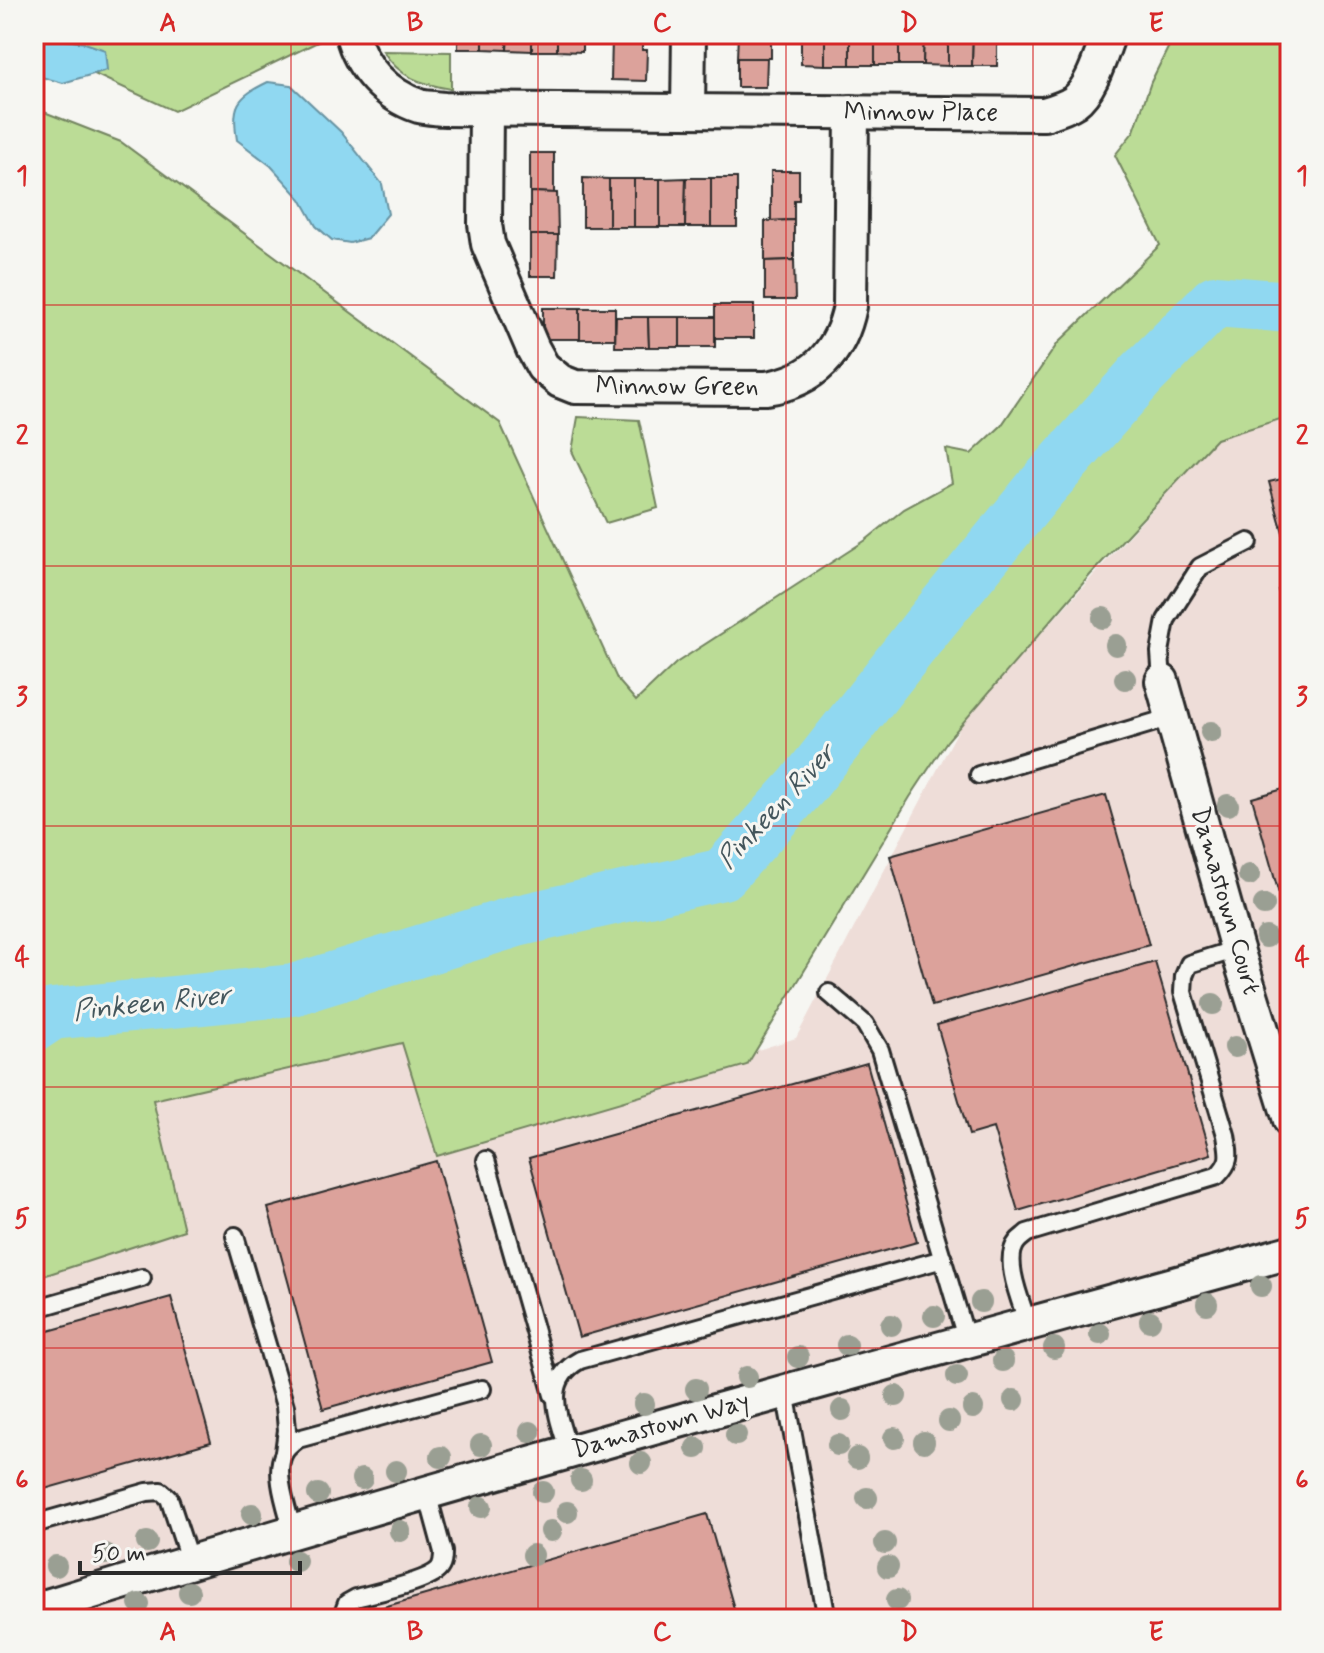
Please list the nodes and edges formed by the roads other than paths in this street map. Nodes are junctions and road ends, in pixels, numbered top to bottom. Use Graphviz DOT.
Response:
graph roads {
  1 [pos="352,34"];
  2 [pos="689,34"];
  3 [pos="1109,34"];
  4 [pos="486,110"];
  5 [pos="688,111"];
  6 [pos="852,112"];
  7 [pos="1249,542"];
  8 [pos="1162,681"];
  9 [pos="1172,717"];
  10 [pos="979,775"];
  11 [pos="1237,949"];
  12 [pos="829,993"];
  13 [pos="1290,1120"];
  14 [pos="486,1160"];
  15 [pos="235,1236"];
  16 [pos="1290,1252"];
  17 [pos="943,1259"];
  18 [pos="142,1278"];
  19 [pos="34,1309"];
  20 [pos="1028,1324"];
  21 [pos="967,1341"];
  22 [pos="482,1389"];
  23 [pos="785,1392"];
  24 [pos="556,1409"];
  25 [pos="284,1452"];
  26 [pos="569,1452"];
  27 [pos="427,1493"];
  28 [pos="34,1524"];
  29 [pos="293,1532"];
  30 [pos="190,1562"];
  31 [pos="34,1610"];
  32 [pos="341,1619"];
  33 [pos="827,1619"];
  1 -- 4 [label="street, Minnow Place"];
  2 -- 5 [label="street"];
  3 -- 6 [label="street, Minnow Place"];
  4 -- 5 [label="street, Minnow Place"];
  4 -- 6 [label="street, Minnow Green"];
  5 -- 6 [label="street, Minnow Place"];
  7 -- 8 [label="lane"];
  8 -- 9 [label="street, Damastown Court"];
  9 -- 10 [label="lane"];
  9 -- 11 [label="street, Damastown Court"];
  11 -- 13 [label="street, Damastown Court"];
  11 -- 20 [label="lane"];
  12 -- 17 [label="lane"];
  14 -- 24 [label="lane"];
  15 -- 25 [label="lane"];
  16 -- 20 [label="street, Damastown Way"];
  17 -- 21 [label="lane"];
  17 -- 24 [label="lane"];
  18 -- 19 [label="lane"];
  20 -- 21 [label="street, Damastown Way"];
  21 -- 23 [label="street, Damastown Way"];
  22 -- 25 [label="lane"];
  23 -- 26 [label="street, Damastown Way"];
  23 -- 33 [label="lane"];
  24 -- 26 [label="lane"];
  25 -- 29 [label="lane"];
  26 -- 27 [label="street, Damastown Way"];
  27 -- 29 [label="street, Damastown Way"];
  27 -- 32 [label="lane"];
  28 -- 30 [label="lane"];
  29 -- 30 [label="street, Damastown Way"];
  30 -- 31 [label="street, Damastown Way"];
}
